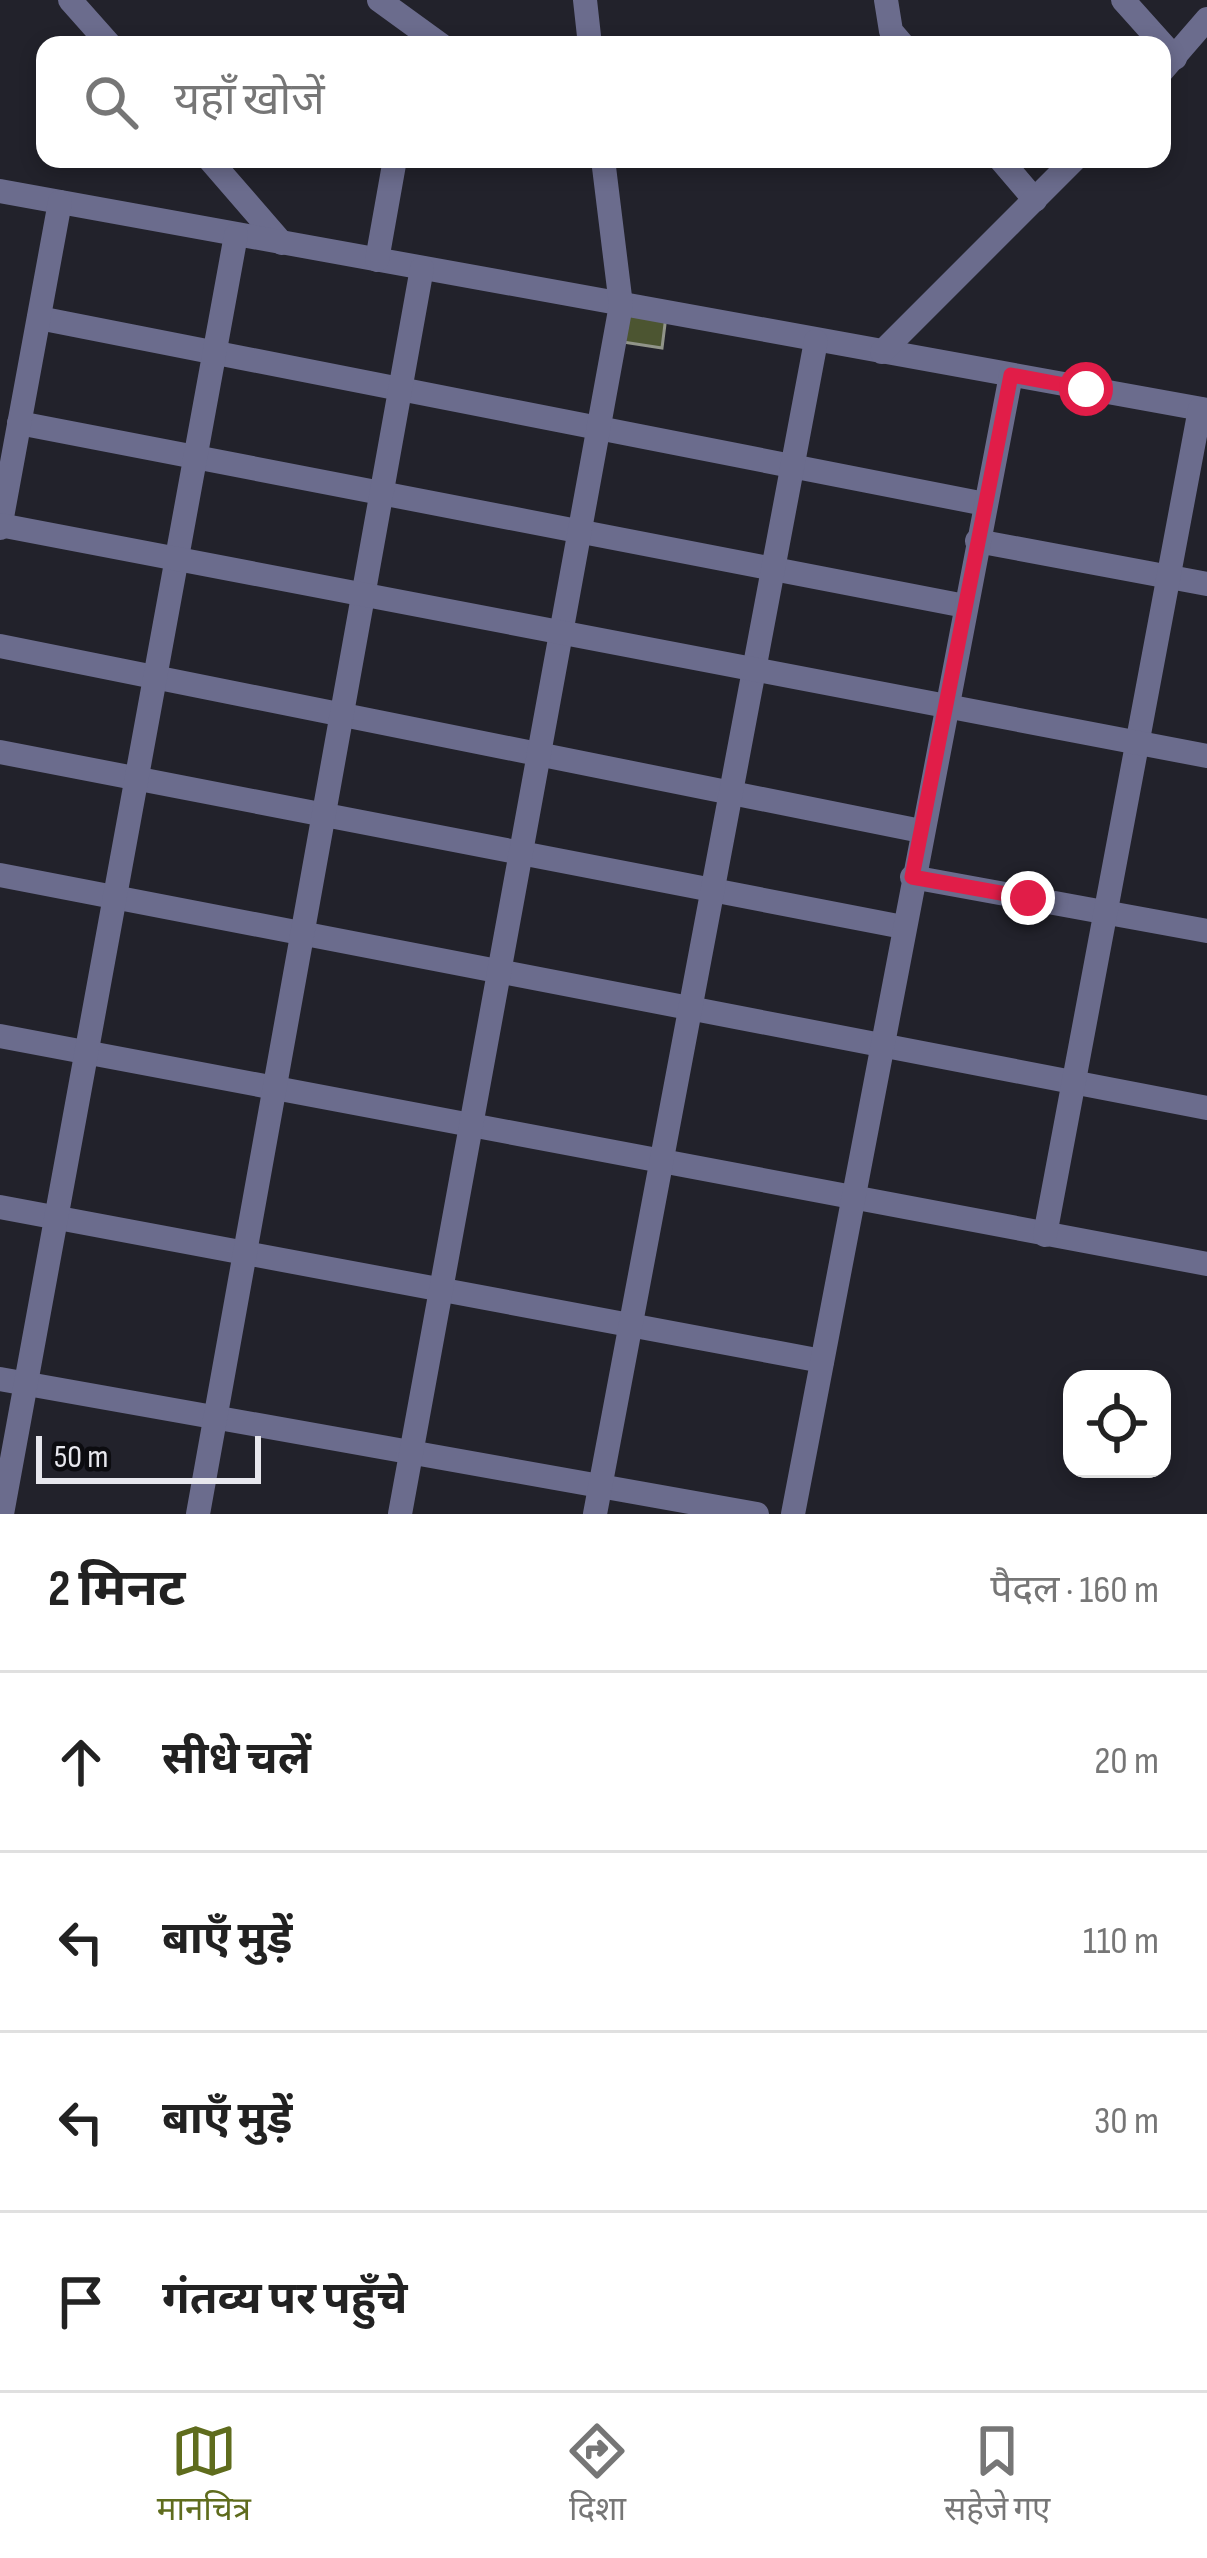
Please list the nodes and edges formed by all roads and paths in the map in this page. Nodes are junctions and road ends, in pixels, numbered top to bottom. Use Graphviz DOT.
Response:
graph roads {
  1 [pos="70,0"];
  2 [pos="380,0"];
  3 [pos="585,0"];
  4 [pos="886,0"];
  5 [pos="1123,0"];
  6 [pos="1207,19"];
  7 [pos="102,36"];
  8 [pos="429,36"];
  9 [pos="589,36"];
  10 [pos="895,36"];
  11 [pos="1148,36"];
  12 [pos="1171,61"];
  13 [pos="217,168"];
  14 [pos="393,168"];
  15 [pos="605,168"];
  16 [pos="1008,168"];
  17 [pos="1066,168"];
  18 [pos="0,191"];
  19 [pos="1035,200"];
  20 [pos="60,202"];
  21 [pos="236,235"];
  22 [pos="282,243"];
  23 [pos="377,260"];
  24 [pos="422,268"];
  25 [pos="621,305"];
  26 [pos="39,318"];
  27 [pos="816,340"];
  28 [pos="215,352"];
  29 [pos="882,352"];
  30 [pos="1011,375"];
  31 [pos="400,389"];
  32 [pos="1203,410"];
  33 [pos="19,423"];
  34 [pos="598,428"];
  35 [pos="195,457"];
  36 [pos="793,466"];
  37 [pos="382,493"];
  38 [pos="985,504"];
  39 [pos="0,526"];
  40 [pos="580,531"];
  41 [pos="977,542"];
  42 [pos="177,561"];
  43 [pos="773,568"];
  44 [pos="1168,577"];
  45 [pos="1207,584"];
  46 [pos="363,598"];
  47 [pos="964,605"];
  48 [pos="560,634"];
  49 [pos="0,646"];
  50 [pos="754,671"];
  51 [pos="155,677"];
  52 [pos="944,706"];
  53 [pos="342,714"];
  54 [pos="1138,743"];
  55 [pos="0,752"];
  56 [pos="539,754"];
  57 [pos="1207,756"];
  58 [pos="137,778"];
  59 [pos="731,793"];
  60 [pos="324,814"];
  61 [pos="921,831"];
  62 [pos="520,853"];
  63 [pos="0,875"];
  64 [pos="912,877"];
  65 [pos="713,890"];
  66 [pos="115,897"];
  67 [pos="1106,913"];
  68 [pos="903,927"];
  69 [pos="1207,932"];
  70 [pos="303,933"];
  71 [pos="499,971"];
  72 [pos="690,1008"];
  73 [pos="0,1036"];
  74 [pos="881,1045"];
  75 [pos="87,1053"];
  76 [pos="1074,1082"];
  77 [pos="274,1089"];
  78 [pos="1207,1108"];
  79 [pos="471,1126"];
  80 [pos="661,1163"];
  81 [pos="852,1200"];
  82 [pos="0,1207"];
  83 [pos="57,1218"];
  84 [pos="1045,1234"];
  85 [pos="245,1253"];
  86 [pos="1207,1264"];
  87 [pos="441,1290"];
  88 [pos="631,1325"];
  89 [pos="822,1361"];
  90 [pos="0,1378"];
  91 [pos="26,1383"];
  92 [pos="215,1417"];
  93 [pos="411,1452"];
  94 [pos="600,1486"];
  95 [pos="2,1514"];
  96 [pos="198,1514"];
  97 [pos="400,1514"];
  98 [pos="595,1514"];
  99 [pos="758,1514"];
  100 [pos="793,1514"];
  1 -- 7 [label="street"];
  2 -- 8 [label="street"];
  3 -- 9 [label="street"];
  4 -- 10 [label="street"];
  5 -- 11 [label="street"];
  6 -- 12 [label="street"];
  13 -- 22 [label="street"];
  14 -- 23 [label="street"];
  15 -- 25 [label="street"];
  16 -- 19 [label="street"];
  17 -- 19 [label="street"];
  18 -- 20 [label="street"];
  19 -- 29 [label="street"];
  20 -- 21 [label="street"];
  20 -- 26 [label="street"];
  21 -- 22 [label="street"];
  21 -- 28 [label="street"];
  22 -- 23 [label="street"];
  23 -- 24 [label="street"];
  24 -- 25 [label="street"];
  24 -- 31 [label="street"];
  25 -- 27 [label="street"];
  25 -- 34 [label="street"];
  26 -- 28 [label="street"];
  26 -- 33 [label="street"];
  27 -- 29 [label="street"];
  27 -- 36 [label="street"];
  28 -- 31 [label="street"];
  28 -- 35 [label="street"];
  29 -- 30 [label="street"];
  30 -- 32 [label="street"];
  30 -- 38 [label="street"];
  31 -- 34 [label="street"];
  31 -- 37 [label="street"];
  32 -- 44 [label="street"];
  33 -- 35 [label="street"];
  33 -- 39 [label="street"];
  34 -- 36 [label="street"];
  34 -- 40 [label="street"];
  35 -- 37 [label="street"];
  35 -- 42 [label="street"];
  36 -- 38 [label="street"];
  36 -- 43 [label="street"];
  37 -- 40 [label="street"];
  37 -- 46 [label="street"];
  38 -- 41 [label="street"];
  39 -- 42 [label="street"];
  40 -- 43 [label="street"];
  40 -- 48 [label="street"];
  41 -- 44 [label="street"];
  41 -- 47 [label="street"];
  42 -- 46 [label="street"];
  42 -- 51 [label="street"];
  43 -- 47 [label="street"];
  43 -- 50 [label="street"];
  44 -- 45 [label="street"];
  44 -- 54 [label="street"];
  46 -- 48 [label="street"];
  46 -- 53 [label="street"];
  47 -- 52 [label="street"];
  48 -- 50 [label="street"];
  48 -- 56 [label="street"];
  49 -- 51 [label="street"];
  50 -- 52 [label="street"];
  50 -- 59 [label="street"];
  51 -- 53 [label="street"];
  51 -- 58 [label="street"];
  52 -- 54 [label="street"];
  52 -- 61 [label="street"];
  53 -- 56 [label="street"];
  53 -- 60 [label="street"];
  54 -- 57 [label="street"];
  54 -- 67 [label="street"];
  55 -- 58 [label="street"];
  56 -- 59 [label="street"];
  56 -- 62 [label="street"];
  58 -- 60 [label="street"];
  58 -- 66 [label="street"];
  59 -- 61 [label="street"];
  59 -- 65 [label="street"];
  60 -- 62 [label="street"];
  60 -- 70 [label="street"];
  61 -- 64 [label="street"];
  62 -- 65 [label="street"];
  62 -- 71 [label="street"];
  63 -- 66 [label="street"];
  64 -- 67 [label="street"];
  64 -- 68 [label="street"];
  65 -- 68 [label="street"];
  65 -- 72 [label="street"];
  66 -- 70 [label="street"];
  66 -- 75 [label="street"];
  67 -- 69 [label="street"];
  67 -- 76 [label="street"];
  68 -- 74 [label="street"];
  70 -- 71 [label="street"];
  70 -- 77 [label="street"];
  71 -- 72 [label="street"];
  71 -- 79 [label="street"];
  72 -- 74 [label="street"];
  72 -- 80 [label="street"];
  73 -- 75 [label="street"];
  74 -- 76 [label="street"];
  74 -- 81 [label="street"];
  75 -- 77 [label="street"];
  75 -- 83 [label="street"];
  76 -- 78 [label="street"];
  76 -- 84 [label="street"];
  77 -- 79 [label="street"];
  77 -- 85 [label="street"];
  79 -- 80 [label="street"];
  79 -- 87 [label="street"];
  80 -- 81 [label="street"];
  80 -- 88 [label="street"];
  81 -- 84 [label="street"];
  81 -- 89 [label="street"];
  82 -- 83 [label="street"];
  83 -- 85 [label="street"];
  83 -- 91 [label="street"];
  84 -- 86 [label="street"];
  85 -- 87 [label="street"];
  85 -- 92 [label="street"];
  87 -- 88 [label="street"];
  87 -- 93 [label="street"];
  88 -- 89 [label="street"];
  88 -- 94 [label="street"];
  89 -- 100 [label="street"];
  90 -- 91 [label="street"];
  91 -- 92 [label="street"];
  91 -- 95 [label="street"];
  92 -- 93 [label="street"];
  92 -- 96 [label="street"];
  93 -- 94 [label="street"];
  93 -- 97 [label="street"];
  94 -- 98 [label="street"];
  94 -- 99 [label="street"];
}
